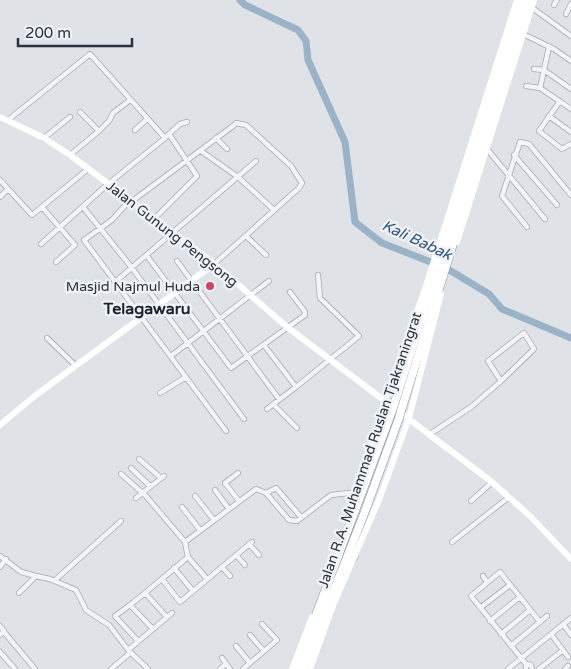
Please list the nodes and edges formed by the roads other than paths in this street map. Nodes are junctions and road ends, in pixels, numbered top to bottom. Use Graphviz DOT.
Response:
graph roads {
  1 [pos="519,1"];
  2 [pos="531,4"];
  3 [pos="571,4"];
  4 [pos="566,14"];
  5 [pos="521,28"];
  6 [pos="513,29"];
  7 [pos="570,33"];
  8 [pos="506,37"];
  9 [pos="549,47"];
  10 [pos="571,61"];
  11 [pos="534,69"];
  12 [pos="544,70"];
  13 [pos="526,86"];
  14 [pos="540,88"];
  15 [pos="571,89"];
  16 [pos="130,100"];
  17 [pos="560,101"];
  18 [pos="571,109"];
  19 [pos="80,112"];
  20 [pos="549,116"];
  21 [pos="0,117"];
  22 [pos="70,117"];
  23 [pos="8,120"];
  24 [pos="146,120"];
  25 [pos="187,122"];
  26 [pos="135,130"];
  27 [pos="99,131"];
  28 [pos="571,132"];
  29 [pos="167,136"];
  30 [pos="44,138"];
  31 [pos="216,138"];
  32 [pos="571,144"];
  33 [pos="227,149"];
  34 [pos="487,149"];
  35 [pos="201,151"];
  36 [pos="70,155"];
  37 [pos="514,155"];
  38 [pos="186,161"];
  39 [pos="256,161"];
  40 [pos="88,168"];
  41 [pos="509,175"];
  42 [pos="238,177"];
  43 [pos="0,180"];
  44 [pos="108,184"];
  45 [pos="8,189"];
  46 [pos="571,195"];
  47 [pos="0,197"];
  48 [pos="130,202"];
  49 [pos="455,203"];
  50 [pos="557,206"];
  51 [pos="42,207"];
  52 [pos="83,207"];
  53 [pos="274,210"];
  54 [pos="154,219"];
  55 [pos="545,219"];
  56 [pos="454,225"];
  57 [pos="60,227"];
  58 [pos="100,227"];
  59 [pos="527,227"];
  60 [pos="173,233"];
  61 [pos="246,236"];
  62 [pos="41,244"];
  63 [pos="147,256"];
  64 [pos="266,256"];
  65 [pos="177,261"];
  66 [pos="56,262"];
  67 [pos="214,264"];
  68 [pos="132,268"];
  69 [pos="318,275"];
  70 [pos="192,281"];
  71 [pos="269,281"];
  72 [pos="115,282"];
  73 [pos="290,292"];
  74 [pos="433,293"];
  75 [pos="176,294"];
  76 [pos="251,297"];
  77 [pos="160,306"];
  78 [pos="142,319"];
  79 [pos="220,320"];
  80 [pos="288,328"];
  81 [pos="204,332"];
  82 [pos="47,338"];
  83 [pos="188,344"];
  84 [pos="264,345"];
  85 [pos="171,356"];
  86 [pos="248,357"];
  87 [pos="330,359"];
  88 [pos="76,366"];
  89 [pos="186,377"];
  90 [pos="501,381"];
  91 [pos="296,387"];
  92 [pos="160,393"];
  93 [pos="279,399"];
  94 [pos="385,399"];
  95 [pos="274,404"];
  96 [pos="267,409"];
  97 [pos="409,418"];
  98 [pos="244,419"];
  99 [pos="0,425"];
  100 [pos="297,428"];
  101 [pos="226,431"];
  102 [pos="430,434"];
  103 [pos="139,459"];
  104 [pos="131,468"];
  105 [pos="238,473"];
  106 [pos="121,474"];
  107 [pos="492,482"];
  108 [pos="150,486"];
  109 [pos="215,490"];
  110 [pos="358,492"];
  111 [pos="142,493"];
  112 [pos="266,493"];
  113 [pos="195,496"];
  114 [pos="509,497"];
  115 [pos="136,498"];
  116 [pos="239,501"];
  117 [pos="470,501"];
  118 [pos="182,506"];
  119 [pos="229,508"];
  120 [pos="301,517"];
  121 [pos="214,520"];
  122 [pos="121,522"];
  123 [pos="200,530"];
  124 [pos="185,542"];
  125 [pos="452,542"];
  126 [pos="236,555"];
  127 [pos="259,555"];
  128 [pos="0,556"];
  129 [pos="354,556"];
  130 [pos="188,557"];
  131 [pos="6,560"];
  132 [pos="571,560"];
  133 [pos="334,563"];
  134 [pos="244,566"];
  135 [pos="0,567"];
  136 [pos="222,567"];
  137 [pos="174,568"];
  138 [pos="36,576"];
  139 [pos="230,576"];
  140 [pos="335,576"];
  141 [pos="483,576"];
  142 [pos="162,579"];
  143 [pos="207,579"];
  144 [pos="54,581"];
  145 [pos="487,582"];
  146 [pos="510,585"];
  147 [pos="193,591"];
  148 [pos="333,591"];
  149 [pos="19,593"];
  150 [pos="145,593"];
  151 [pos="325,595"];
  152 [pos="520,597"];
  153 [pos="334,603"];
  154 [pos="130,605"];
  155 [pos="317,605"];
  156 [pos="480,608"];
  157 [pos="530,610"];
  158 [pos="172,613"];
  159 [pos="547,616"];
  160 [pos="167,617"];
  161 [pos="571,618"];
  162 [pos="490,621"];
  163 [pos="540,622"];
  164 [pos="262,624"];
  165 [pos="563,624"];
  166 [pos="0,626"];
  167 [pos="153,629"];
  168 [pos="2,633"];
  169 [pos="501,634"];
  170 [pos="551,634"];
  171 [pos="250,635"];
  172 [pos="571,635"];
  173 [pos="138,641"];
  174 [pos="236,646"];
  175 [pos="510,646"];
  176 [pos="563,650"];
  177 [pos="264,651"];
  178 [pos="0,652"];
  179 [pos="129,652"];
  180 [pos="222,658"];
  181 [pos="521,658"];
  182 [pos="568,658"];
  183 [pos="226,664"];
  184 [pos="250,666"];
  185 [pos="526,666"];
  186 [pos="144,668"];
  187 [pos="15,669"];
  188 [pos="35,669"];
  189 [pos="111,669"];
  190 [pos="220,669"];
  191 [pos="230,669"];
  192 [pos="243,669"];
  193 [pos="292,669"];
  194 [pos="296,669"];
  195 [pos="303,669"];
  196 [pos="310,669"];
  197 [pos="508,669"];
  198 [pos="532,669"];
  199 [pos="539,669"];
  1 -- 5 [label="highway, Jalan R.A. Muhammad Ruslan Tjakraningrat"];
  1 -- 8 [label="street, Jalan R.A. Muhammad Ruslan Tjakraningrat"];
  2 -- 5 [label="highway, Jalan R.A. Muhammad Ruslan Tjakraningrat"];
  2 -- 5 [label="street, Jalan R.A. Muhammad Ruslan Tjakraningrat"];
  2 -- 7 [label="street"];
  3 -- 4 [label="street"];
  5 -- 6 [label="highway, Jalan R.A. Muhammad Ruslan Tjakraningrat"];
  5 -- 9 [label="street"];
  5 -- 34 [label="street, Jalan R.A. Muhammad Ruslan Tjakraningrat"];
  5 -- 56 [label="highway, Jalan R.A. Muhammad Ruslan Tjakraningrat"];
  6 -- 8 [label="highway"];
  6 -- 49 [label="highway, Jalan R.A. Muhammad Ruslan Tjakraningrat"];
  8 -- 49 [label="street, Jalan R.A. Muhammad Ruslan Tjakraningrat"];
  9 -- 10 [label="street"];
  9 -- 12 [label="street"];
  11 -- 12 [label="street"];
  12 -- 14 [label="street"];
  12 -- 15 [label="street"];
  13 -- 14 [label="street"];
  14 -- 17 [label="street"];
  16 -- 23 [label="street"];
  16 -- 24 [label="street"];
  16 -- 27 [label="street"];
  17 -- 18 [label="street"];
  17 -- 20 [label="street"];
  19 -- 27 [label="street"];
  20 -- 28 [label="street"];
  20 -- 32 [label="street"];
  21 -- 23 [label="street, Jalan Gunung Pengsong"];
  22 -- 30 [label="street"];
  23 -- 30 [label="street, Jalan Gunung Pengsong"];
  24 -- 26 [label="street"];
  24 -- 29 [label="street"];
  25 -- 29 [label="street"];
  27 -- 36 [label="street"];
  29 -- 38 [label="street"];
  29 -- 44 [label="street"];
  30 -- 36 [label="street, Jalan Gunung Pengsong"];
  31 -- 33 [label="street"];
  31 -- 35 [label="street"];
  31 -- 53 [label="street"];
  34 -- 41 [label="street"];
  34 -- 56 [label="street, Jalan R.A. Muhammad Ruslan Tjakraningrat"];
  35 -- 38 [label="street"];
  35 -- 42 [label="street"];
  36 -- 40 [label="street, Jalan Gunung Pengsong"];
  37 -- 41 [label="street"];
  37 -- 46 [label="street"];
  37 -- 50 [label="street"];
  38 -- 48 [label="street"];
  38 -- 54 [label="street"];
  39 -- 42 [label="street"];
  40 -- 44 [label="street, Jalan Gunung Pengsong"];
  40 -- 51 [label="street"];
  41 -- 55 [label="street"];
  41 -- 59 [label="street"];
  42 -- 53 [label="street"];
  42 -- 60 [label="street"];
  43 -- 45 [label="street"];
  44 -- 48 [label="street, Jalan Gunung Pengsong"];
  44 -- 52 [label="street"];
  45 -- 47 [label="street"];
  45 -- 51 [label="street"];
  48 -- 54 [label="street, Jalan Gunung Pengsong"];
  48 -- 58 [label="street"];
  49 -- 56 [label="highway, Jalan R.A. Muhammad Ruslan Tjakraningrat"];
  51 -- 57 [label="street"];
  52 -- 57 [label="street"];
  52 -- 58 [label="street"];
  53 -- 61 [label="street"];
  54 -- 60 [label="street, Jalan Gunung Pengsong"];
  56 -- 74 [label="highway, Jalan R.A. Muhammad Ruslan Tjakraningrat"];
  56 -- 74 [label="street, Jalan R.A. Muhammad Ruslan Tjakraningrat"];
  57 -- 62 [label="street"];
  57 -- 66 [label="street"];
  58 -- 68 [label="street"];
  58 -- 72 [label="street"];
  60 -- 63 [label="street"];
  60 -- 67 [label="street, Jalan Gunung Pengsong"];
  61 -- 64 [label="street"];
  61 -- 67 [label="street"];
  63 -- 68 [label="street"];
  63 -- 75 [label="street"];
  65 -- 70 [label="street"];
  67 -- 70 [label="street"];
  67 -- 76 [label="street, Jalan Gunung Pengsong"];
  68 -- 72 [label="street"];
  68 -- 77 [label="street"];
  69 -- 87 [label="street"];
  70 -- 75 [label="street"];
  70 -- 79 [label="street"];
  71 -- 76 [label="street"];
  72 -- 78 [label="street"];
  73 -- 80 [label="street"];
  74 -- 94 [label="street, Jalan R.A. Muhammad Ruslan Tjakraningrat"];
  74 -- 97 [label="street, Jalan R.A. Muhammad Ruslan Tjakraningrat"];
  74 -- 140 [label="highway, Jalan R.A. Muhammad Ruslan Tjakraningrat"];
  74 -- 140 [label="highway, Jalan R.A. Muhammad Ruslan Tjakraningrat"];
  75 -- 77 [label="street"];
  75 -- 81 [label="street"];
  76 -- 79 [label="street"];
  76 -- 80 [label="street, Jalan Gunung Pengsong"];
  77 -- 78 [label="street"];
  77 -- 83 [label="street"];
  78 -- 85 [label="street"];
  78 -- 88 [label="street"];
  79 -- 81 [label="street"];
  79 -- 86 [label="street"];
  80 -- 84 [label="street"];
  80 -- 87 [label="street, Jalan Gunung Pengsong"];
  81 -- 83 [label="street"];
  81 -- 86 [label="street"];
  82 -- 88 [label="street"];
  83 -- 85 [label="street"];
  83 -- 98 [label="street"];
  84 -- 86 [label="street"];
  84 -- 91 [label="street"];
  85 -- 89 [label="street"];
  86 -- 93 [label="street"];
  87 -- 91 [label="street"];
  87 -- 94 [label="street, Jalan Gunung Pengsong"];
  88 -- 99 [label="street"];
  89 -- 92 [label="street"];
  89 -- 101 [label="street"];
  90 -- 90 [label="street"];
  90 -- 102 [label="street"];
  91 -- 93 [label="street"];
  93 -- 95 [label="street"];
  94 -- 97 [label="street, Jalan Gunung Pengsong"];
  94 -- 110 [label="street, Jalan R.A. Muhammad Ruslan Tjakraningrat"];
  95 -- 96 [label="street"];
  95 -- 100 [label="street"];
  97 -- 102 [label="street, Jalan Gunung Pengsong"];
  97 -- 129 [label="street, Jalan R.A. Muhammad Ruslan Tjakraningrat"];
  102 -- 107 [label="street, Jalan Gunung Pengsong"];
  103 -- 108 [label="street"];
  104 -- 108 [label="street"];
  105 -- 116 [label="street"];
  106 -- 111 [label="street"];
  107 -- 114 [label="street, Jalan Gunung Pengsong"];
  107 -- 117 [label="street"];
  108 -- 111 [label="street"];
  109 -- 119 [label="street"];
  110 -- 120 [label="street"];
  110 -- 133 [label="street, Jalan R.A. Muhammad Ruslan Tjakraningrat"];
  111 -- 115 [label="street"];
  111 -- 124 [label="street"];
  112 -- 116 [label="street"];
  112 -- 120 [label="street"];
  112 -- 120 [label="street"];
  113 -- 121 [label="street"];
  114 -- 125 [label="street"];
  114 -- 132 [label="street, Jalan Gunung Pengsong"];
  116 -- 119 [label="street"];
  118 -- 123 [label="street"];
  119 -- 121 [label="street"];
  121 -- 123 [label="street"];
  122 -- 144 [label="street"];
  123 -- 124 [label="street"];
  124 -- 130 [label="street"];
  126 -- 127 [label="street"];
  126 -- 134 [label="street"];
  126 -- 136 [label="street"];
  128 -- 131 [label="street"];
  129 -- 140 [label="highway"];
  129 -- 153 [label="street, Jalan R.A. Muhammad Ruslan Tjakraningrat"];
  130 -- 137 [label="street"];
  130 -- 143 [label="street"];
  131 -- 135 [label="street"];
  131 -- 138 [label="street"];
  133 -- 140 [label="highway"];
  133 -- 155 [label="street, Jalan R.A. Muhammad Ruslan Tjakraningrat"];
  136 -- 139 [label="street"];
  136 -- 143 [label="street"];
  137 -- 142 [label="street"];
  137 -- 147 [label="street"];
  138 -- 144 [label="street"];
  138 -- 149 [label="street"];
  140 -- 148 [label="highway, Jalan R.A. Muhammad Ruslan Tjakraningrat"];
  140 -- 151 [label="highway, Jalan R.A. Muhammad Ruslan Tjakraningrat"];
  141 -- 145 [label="street"];
  142 -- 147 [label="street"];
  142 -- 150 [label="street"];
  143 -- 147 [label="street"];
  144 -- 179 [label="street"];
  145 -- 146 [label="street"];
  145 -- 156 [label="street"];
  146 -- 152 [label="street"];
  146 -- 156 [label="street"];
  148 -- 153 [label="highway"];
  148 -- 195 [label="highway, Jalan R.A. Muhammad Ruslan Tjakraningrat"];
  150 -- 154 [label="street"];
  150 -- 160 [label="street"];
  151 -- 155 [label="highway"];
  151 -- 194 [label="highway, Jalan R.A. Muhammad Ruslan Tjakraningrat"];
  152 -- 157 [label="street"];
  152 -- 162 [label="street"];
  153 -- 196 [label="street, Jalan R.A. Muhammad Ruslan Tjakraningrat"];
  154 -- 167 [label="street"];
  154 -- 173 [label="street"];
  155 -- 193 [label="street, Jalan R.A. Muhammad Ruslan Tjakraningrat"];
  156 -- 162 [label="street"];
  157 -- 163 [label="street"];
  157 -- 169 [label="street"];
  158 -- 160 [label="street"];
  159 -- 163 [label="street"];
  160 -- 167 [label="street"];
  161 -- 165 [label="street"];
  162 -- 169 [label="street"];
  163 -- 175 [label="street"];
  164 -- 177 [label="street"];
  165 -- 170 [label="street"];
  165 -- 172 [label="street"];
  166 -- 168 [label="street"];
  167 -- 173 [label="street"];
  168 -- 188 [label="street"];
  169 -- 175 [label="street"];
  170 -- 176 [label="street"];
  170 -- 181 [label="street"];
  171 -- 177 [label="street"];
  173 -- 179 [label="street"];
  174 -- 184 [label="street"];
  175 -- 181 [label="street"];
  176 -- 182 [label="street"];
  176 -- 199 [label="street"];
  177 -- 184 [label="street"];
  178 -- 187 [label="street"];
  179 -- 186 [label="street"];
  179 -- 189 [label="street"];
  180 -- 183 [label="street"];
  181 -- 185 [label="street"];
  181 -- 197 [label="street"];
  183 -- 190 [label="street"];
  183 -- 191 [label="street"];
  184 -- 192 [label="street"];
  185 -- 198 [label="street"];
}
